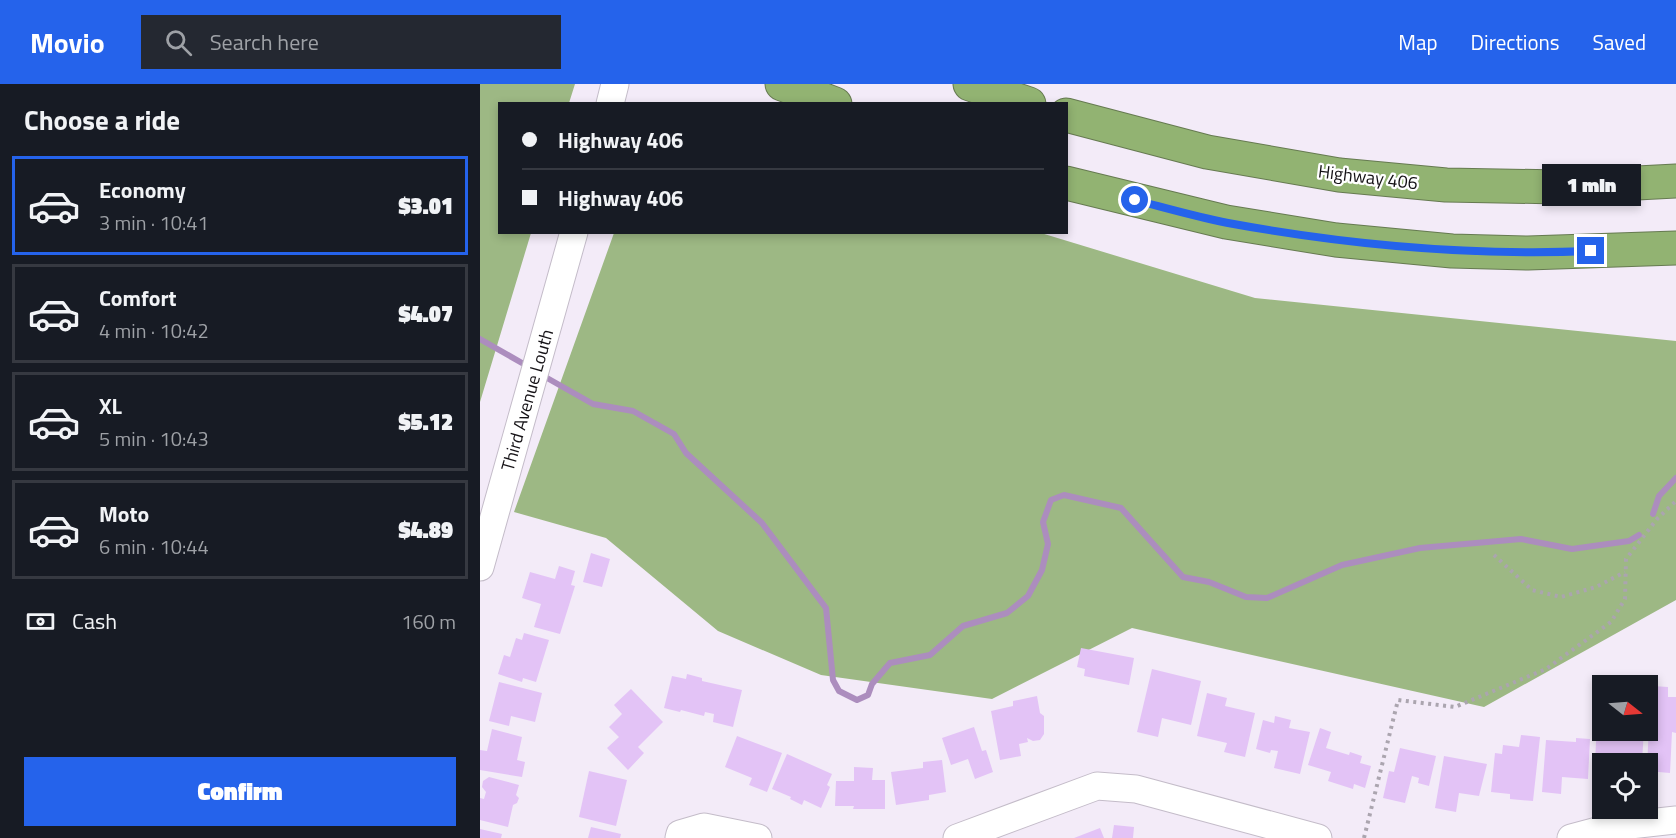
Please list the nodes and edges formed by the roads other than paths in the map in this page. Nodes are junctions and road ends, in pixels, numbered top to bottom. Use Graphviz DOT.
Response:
graph roads {
  1 [pos="615,84"];
  2 [pos="782,84"];
  3 [pos="970,84"];
  4 [pos="610,102"];
  5 [pos="830,102"];
  6 [pos="1023,102"];
  7 [pos="1068,116"];
  8 [pos="1676,181"];
  9 [pos="1068,183"];
  10 [pos="573,234"];
  11 [pos="1676,248"];
  12 [pos="480,567"];
  13 [pos="1676,820"];
  14 [pos="1256,831"];
  15 [pos="679,838"];
  16 [pos="758,838"];
  17 [pos="957,838"];
  18 [pos="1318,838"];
  19 [pos="1570,838"];
  1 -- 4 [label="street"];
  2 -- 5 [label="highway"];
  3 -- 6 [label="highway"];
  7 -- 8 [label="highway, Highway 406"];
  9 -- 11 [label="highway"];
  10 -- 12 [label="street, Third Avenue Louth"];
  13 -- 19 [label="street"];
  14 -- 17 [label="street"];
  14 -- 18 [label="street"];
  15 -- 16 [label="street"];
}
